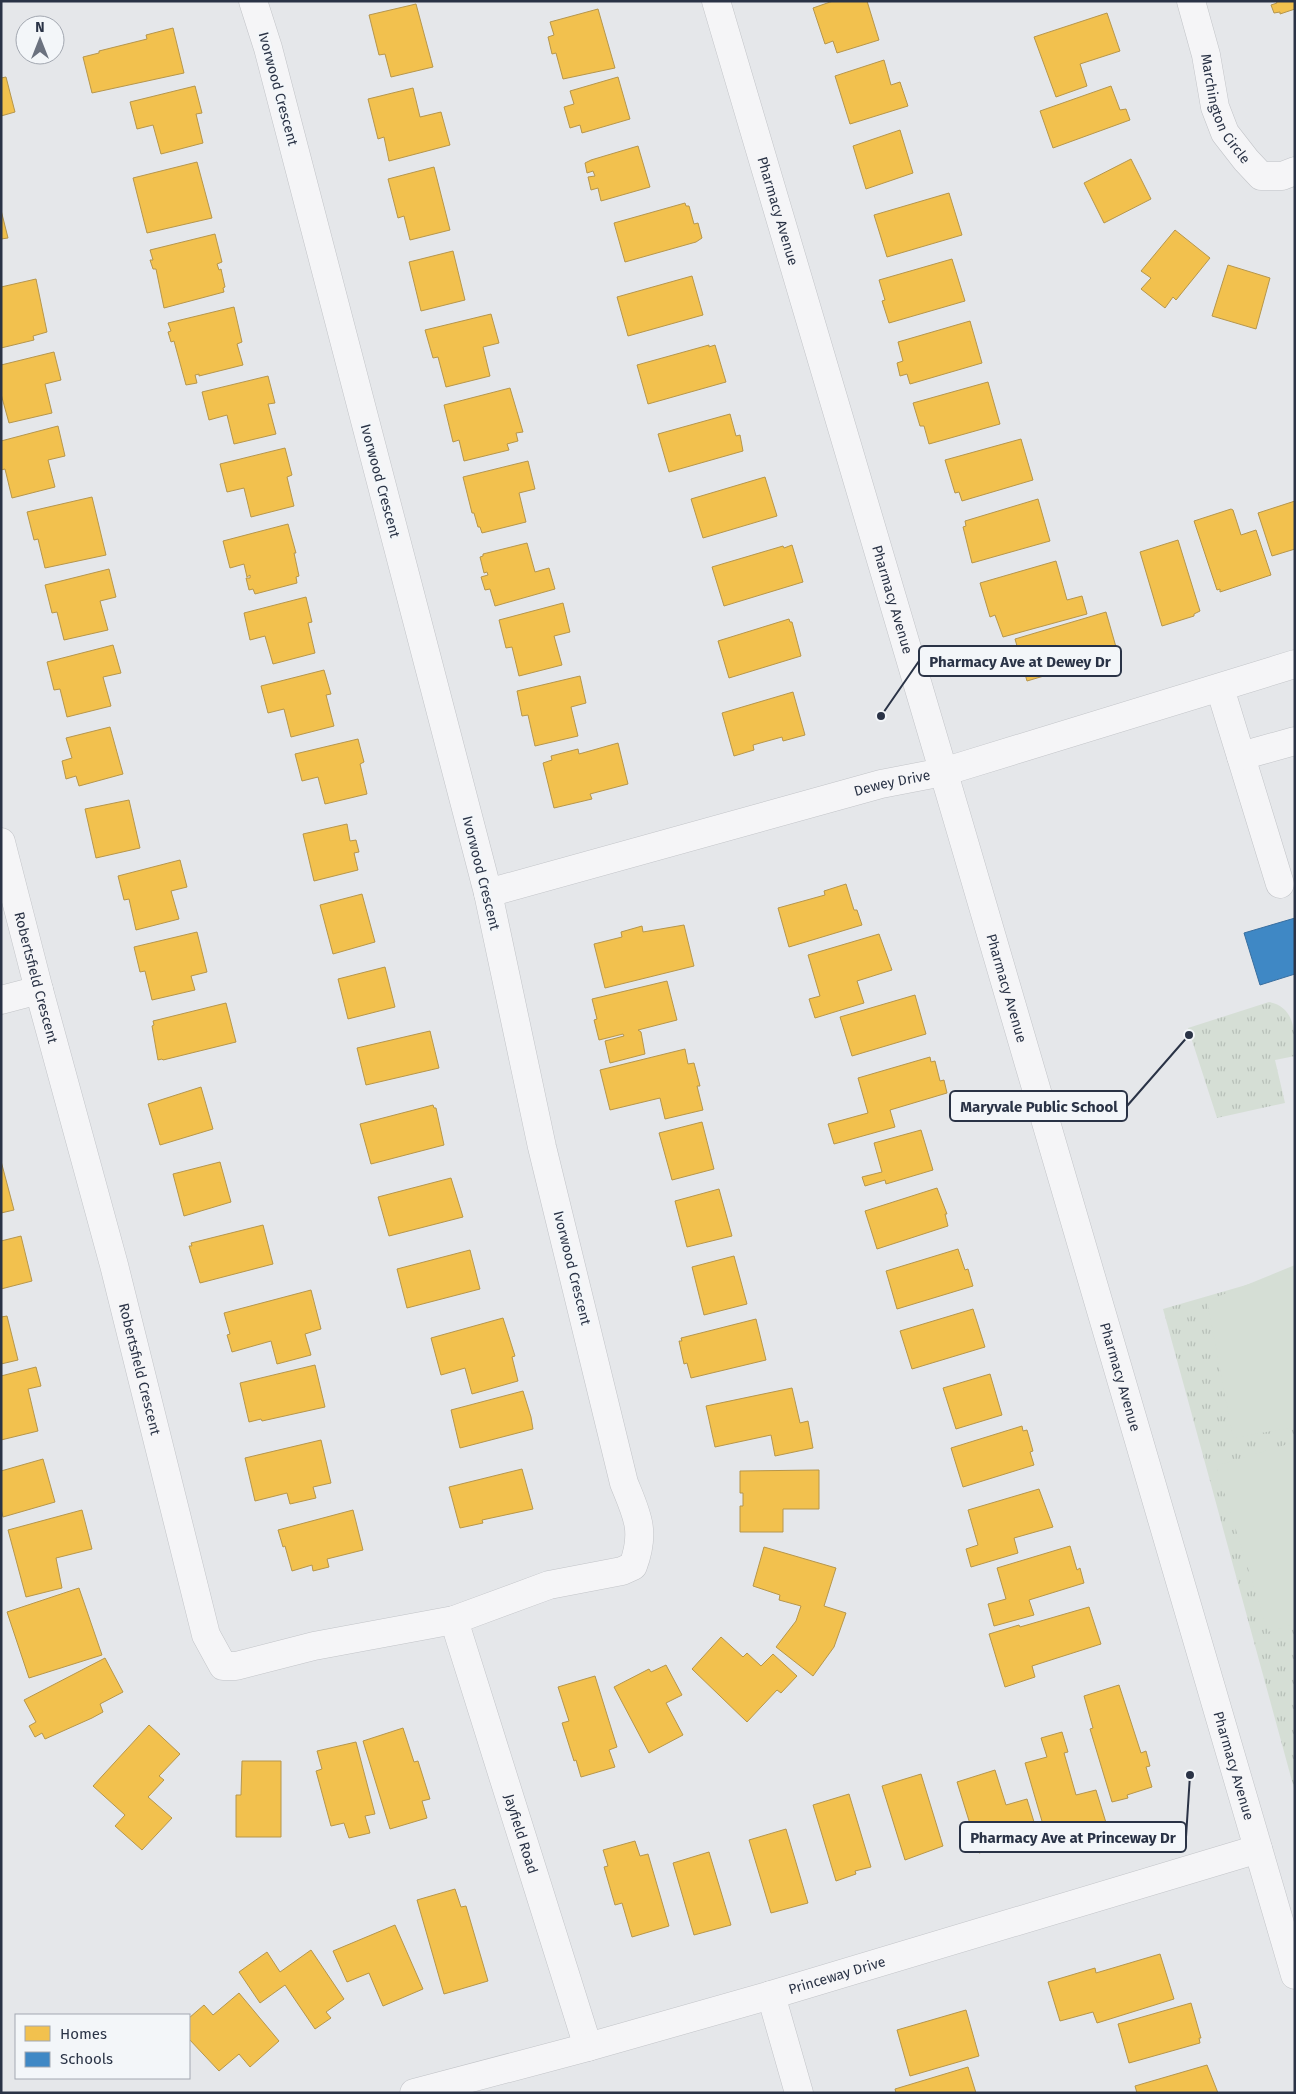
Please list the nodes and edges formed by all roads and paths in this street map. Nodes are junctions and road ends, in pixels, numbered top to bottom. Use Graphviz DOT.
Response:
graph roads {
  1 [pos="253,1"];
  2 [pos="716,1"];
  3 [pos="1191,1"];
  4 [pos="1295,171"];
  5 [pos="1295,664"];
  6 [pos="1220,688"];
  7 [pos="1295,741"];
  8 [pos="1240,756"];
  9 [pos="943,772"];
  10 [pos="1,842"];
  11 [pos="1280,884"];
  12 [pos="488,893"];
  13 [pos="39,990"];
  14 [pos="1,1000"];
  15 [pos="454,1620"];
  16 [pos="1258,1849"];
  17 [pos="1295,1975"];
  18 [pos="771,1995"];
  19 [pos="588,2048"];
  20 [pos="414,2093"];
  21 [pos="798,2093"];
  1 -- 12 [label="street, Ivorwood Crescent"];
  2 -- 9 [label="street, Pharmacy Avenue"];
  3 -- 4 [label="street, Marchington Circle"];
  5 -- 6 [label="street, Dewey Drive"];
  6 -- 8 [label="street"];
  6 -- 9 [label="street, Dewey Drive"];
  7 -- 8 [label="street"];
  8 -- 11 [label="street"];
  9 -- 12 [label="street, Dewey Drive"];
  9 -- 16 [label="street, Pharmacy Avenue"];
  10 -- 13 [label="street, Robertsfield Crescent"];
  12 -- 15 [label="street, Ivorwood Crescent"];
  13 -- 14 [label="street"];
  13 -- 15 [label="street, Robertsfield Crescent"];
  15 -- 19 [label="street, Jayfield Road"];
  16 -- 17 [label="street, Pharmacy Avenue"];
  16 -- 18 [label="street, Princeway Drive"];
  18 -- 19 [label="street, Princeway Drive"];
  18 -- 21 [label="street"];
  19 -- 20 [label="street, Princeway Drive"];
}
